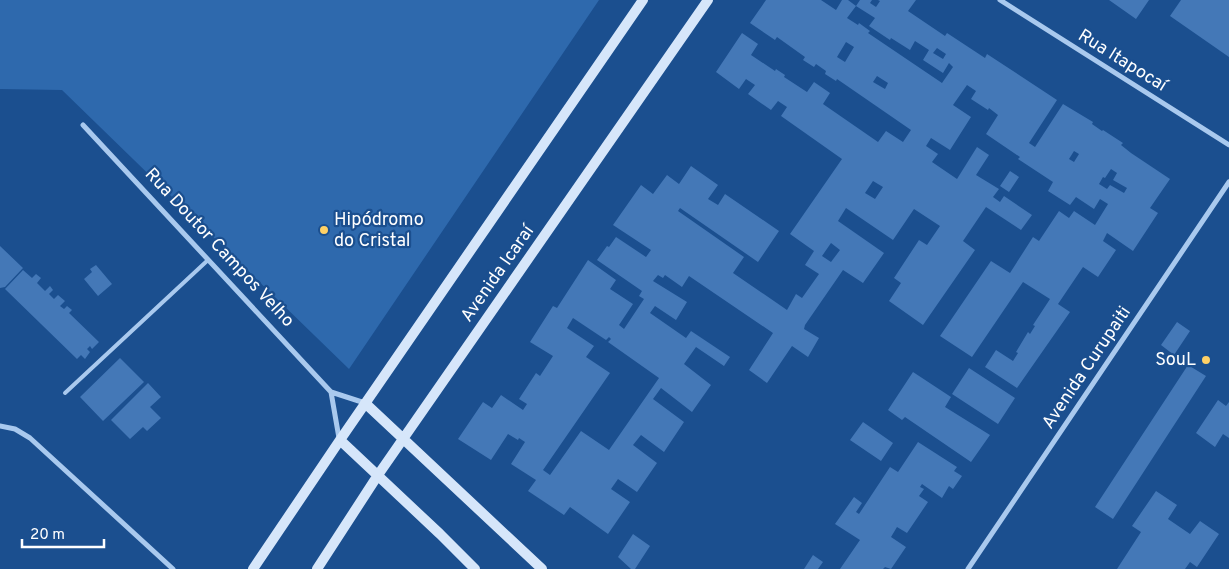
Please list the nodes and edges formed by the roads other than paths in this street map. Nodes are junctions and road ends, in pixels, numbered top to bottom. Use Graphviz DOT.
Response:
graph roads {
  1 [pos="643,0"];
  2 [pos="708,0"];
  3 [pos="1000,0"];
  4 [pos="83,125"];
  5 [pos="1229,145"];
  6 [pos="1229,182"];
  7 [pos="208,260"];
  8 [pos="65,392"];
  9 [pos="331,392"];
  10 [pos="365,402"];
  11 [pos="0,426"];
  12 [pos="404,439"];
  13 [pos="340,440"];
  14 [pos="378,475"];
  15 [pos="173,569"];
  16 [pos="253,569"];
  17 [pos="317,569"];
  18 [pos="475,569"];
  19 [pos="542,569"];
  20 [pos="968,569"];
  1 -- 10 [label="main road, Avenida Icaraí"];
  2 -- 12 [label="main road, Avenida Icaraí"];
  3 -- 5 [label="street, Rua Itapocaí"];
  4 -- 7 [label="street, Rua Doutor Campos Velho"];
  6 -- 20 [label="street, Avenida Curupaiti"];
  7 -- 8 [label="lane"];
  7 -- 9 [label="street, Rua Doutor Campos Velho"];
  9 -- 10 [label="street"];
  9 -- 13 [label="street"];
  10 -- 12 [label="main road"];
  10 -- 13 [label="main road, Avenida Icaraí"];
  11 -- 15 [label="street"];
  12 -- 14 [label="main road, Avenida Icaraí"];
  12 -- 19 [label="main road"];
  13 -- 14 [label="main road"];
  13 -- 16 [label="main road, Avenida Icaraí"];
  14 -- 17 [label="main road, Avenida Icaraí"];
  14 -- 18 [label="main road"];
}
